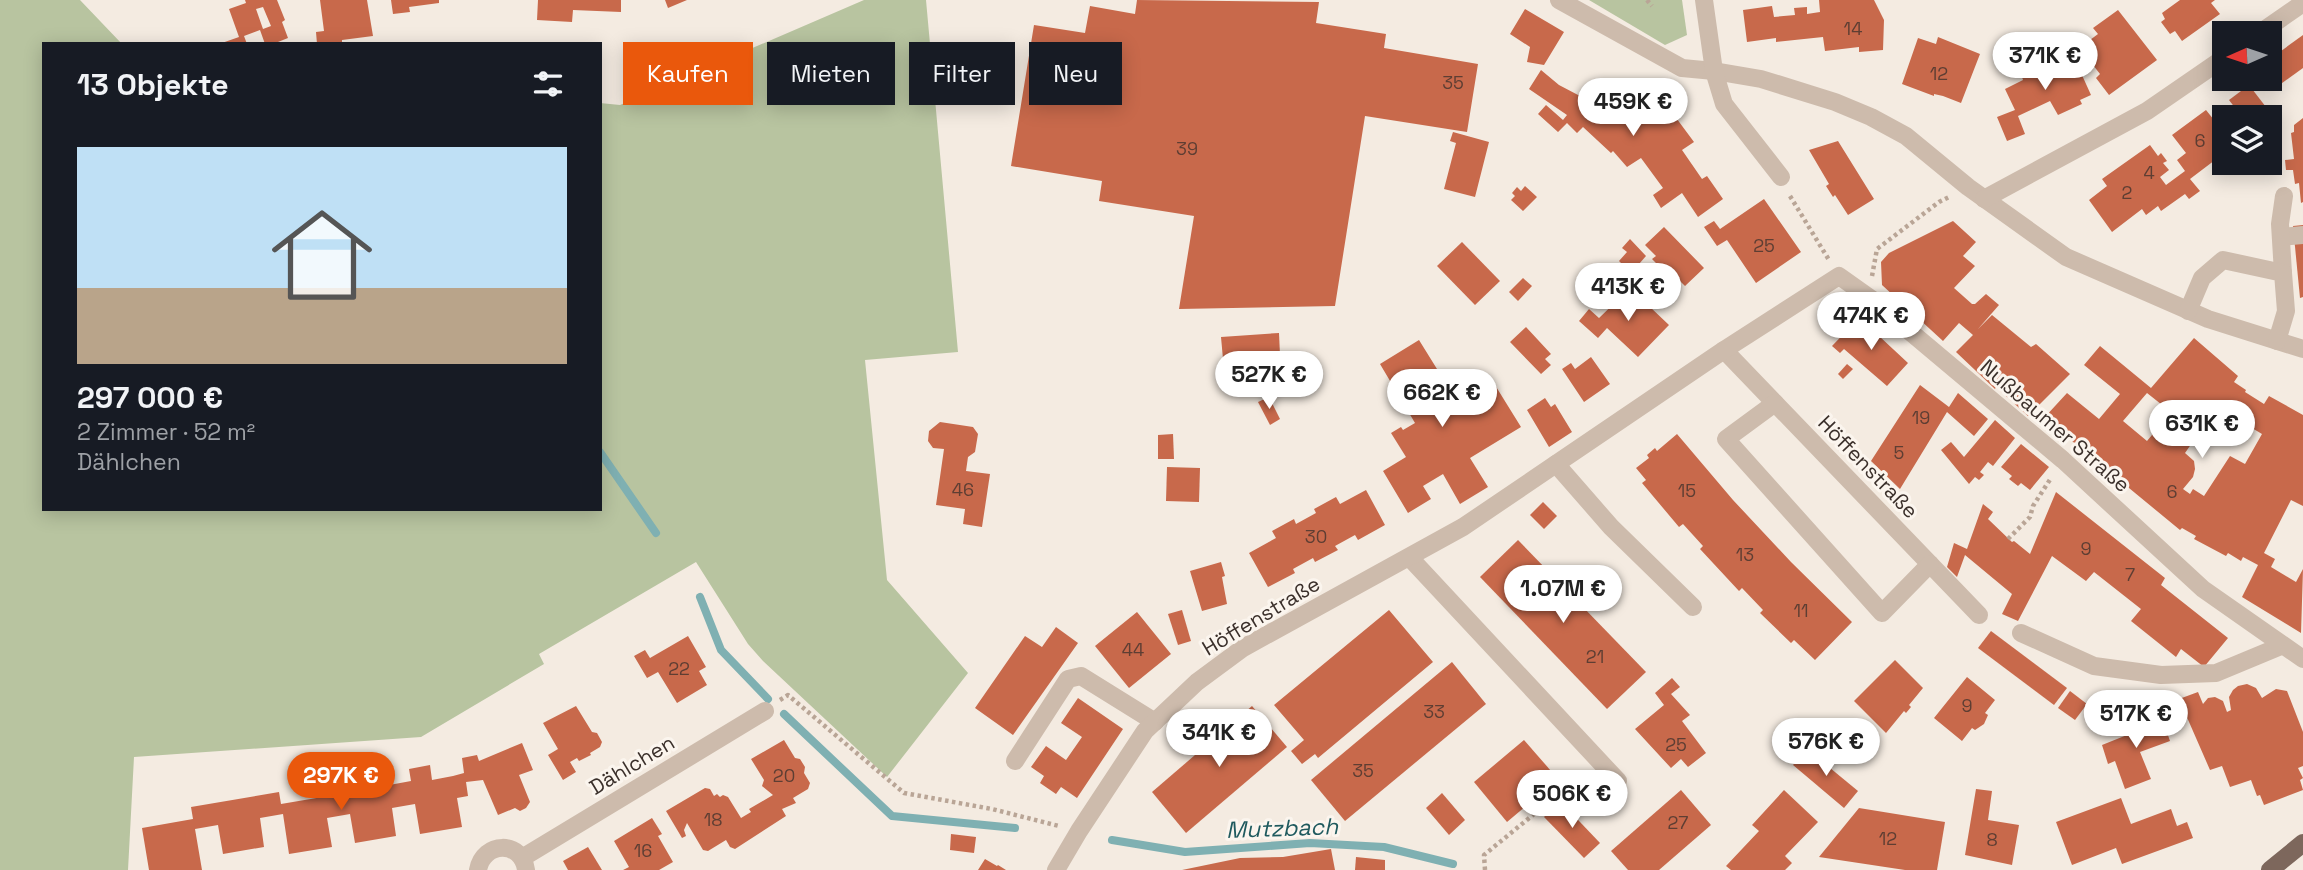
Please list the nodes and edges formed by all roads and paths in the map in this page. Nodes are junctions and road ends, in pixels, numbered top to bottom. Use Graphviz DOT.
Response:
graph roads {
  1 [pos="1559,0"];
  2 [pos="1647,0"];
  3 [pos="1704,0"];
  4 [pos="2303,4"];
  5 [pos="1652,6"];
  6 [pos="2278,21"];
  7 [pos="2212,66"];
  8 [pos="1714,71"];
  9 [pos="1781,177"];
  10 [pos="1968,187"];
  11 [pos="2284,196"];
  12 [pos="1984,199"];
  13 [pos="2303,236"];
  14 [pos="2281,237"];
  15 [pos="2283,273"];
  16 [pos="1839,276"];
  17 [pos="1870,298"];
  18 [pos="2188,311"];
  19 [pos="2277,341"];
  20 [pos="2303,349"];
  21 [pos="1724,350"];
  22 [pos="1774,403"];
  23 [pos="2063,460"];
  24 [pos="1556,464"];
  25 [pos="2008,539"];
  26 [pos="1410,558"];
  27 [pos="1930,564"];
  28 [pos="1693,607"];
  29 [pos="1979,615"];
  30 [pos="2021,633"];
  31 [pos="2281,646"];
  32 [pos="2303,659"];
  33 [pos="788,695"];
  34 [pos="765,711"];
  35 [pos="1155,722"];
  36 [pos="1015,761"];
  37 [pos="1599,761"];
  38 [pos="1618,781"];
  39 [pos="1079,831"];
  40 [pos="2302,848"];
  41 [pos="524,864"];
  42 [pos="478,870"];
  43 [pos="1056,870"];
  44 [pos="1485,870"];
  45 [pos="2270,870"];
  1 -- 8 [label="street"];
  2 -- 5 [label="path"];
  3 -- 8 [label="street"];
  4 -- 6 [label="street"];
  7 -- 12 [label="street"];
  8 -- 9 [label="street"];
  8 -- 10 [label="street"];
  9 -- 16 [label="path"];
  10 -- 12 [label="street"];
  10 -- 17 [label="path"];
  11 -- 14 [label="street"];
  12 -- 18 [label="street"];
  13 -- 14 [label="street"];
  14 -- 15 [label="street"];
  15 -- 18 [label="street"];
  15 -- 19 [label="street"];
  16 -- 17 [label="street, Nußbaumer Straße"];
  16 -- 21 [label="street, Höffenstraße"];
  17 -- 23 [label="street, Nußbaumer Straße"];
  18 -- 19 [label="street"];
  19 -- 20 [label="street"];
  21 -- 22 [label="street, Höffenstraße"];
  21 -- 24 [label="street, Höffenstraße"];
  22 -- 27 [label="street, Höffenstraße"];
  22 -- 27 [label="street"];
  23 -- 25 [label="path"];
  23 -- 31 [label="street, Nußbaumer Straße"];
  24 -- 26 [label="street, Höffenstraße"];
  24 -- 28 [label="street"];
  26 -- 35 [label="street, Höffenstraße"];
  26 -- 37 [label="street"];
  27 -- 29 [label="street, Höffenstraße"];
  30 -- 31 [label="street"];
  31 -- 32 [label="street, Nußbaumer Straße"];
  33 -- 39 [label="path"];
  34 -- 41 [label="street, Dählchen"];
  35 -- 36 [label="street"];
  35 -- 39 [label="street, Höffenstraße"];
  37 -- 38 [label="street"];
  37 -- 44 [label="path"];
  39 -- 43 [label="street, Höffenstraße"];
  40 -- 45 [label="main road"];
  41 -- 42 [label="street, Dählchen"];
}
